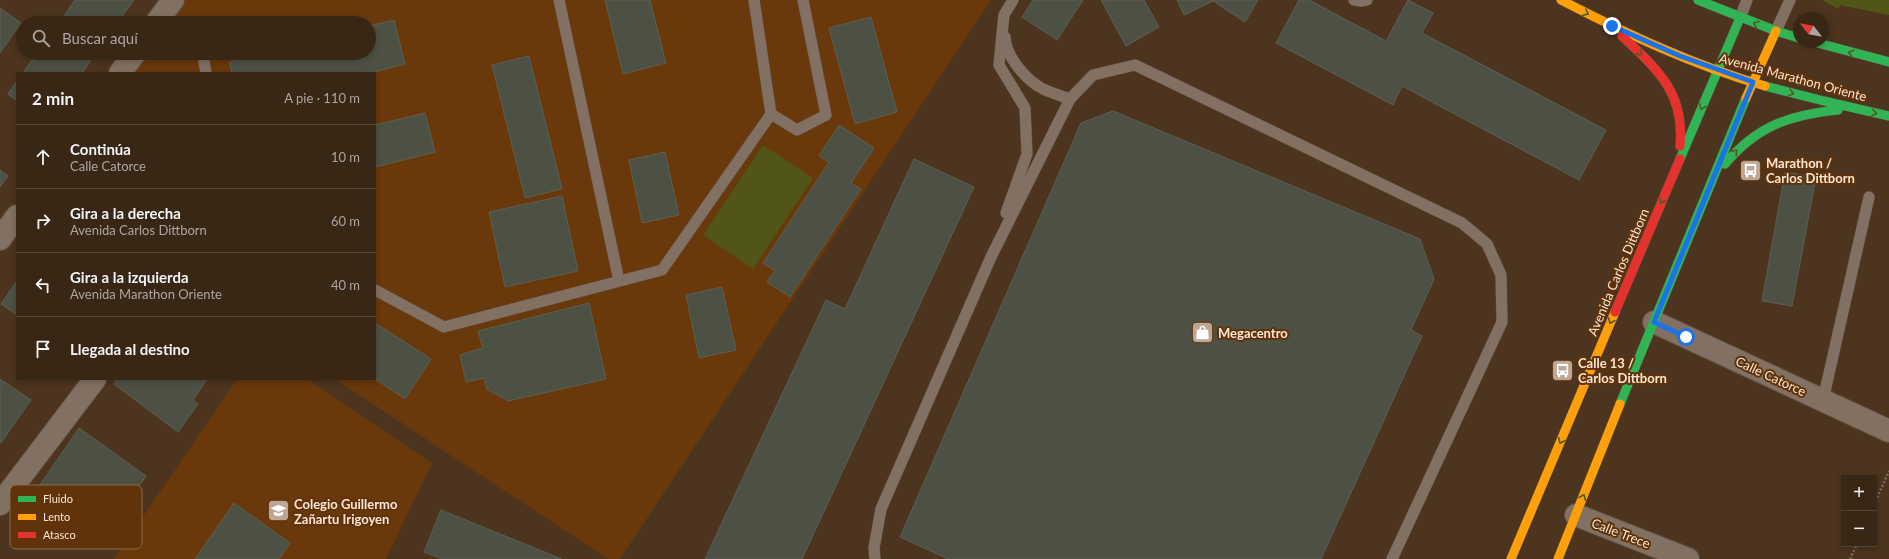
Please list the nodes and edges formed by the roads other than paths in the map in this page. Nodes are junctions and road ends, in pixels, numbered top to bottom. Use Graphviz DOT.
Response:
graph roads {
  1 [pos="173,0"];
  2 [pos="559,0"];
  3 [pos="754,0"];
  4 [pos="803,0"];
  5 [pos="1014,0"];
  6 [pos="1354,0"];
  7 [pos="1367,0"];
  8 [pos="1561,0"];
  9 [pos="1698,0"];
  10 [pos="1746,0"];
  11 [pos="1790,0"];
  12 [pos="1004,15"];
  13 [pos="161,16"];
  14 [pos="1740,18"];
  15 [pos="1612,26"];
  16 [pos="1776,32"];
  17 [pos="1793,36"];
  18 [pos="1829,46"];
  19 [pos="130,60"];
  20 [pos="204,62"];
  21 [pos="1889,62"];
  22 [pos="1718,71"];
  23 [pos="121,72"];
  24 [pos="206,72"];
  25 [pos="1753,82"];
  26 [pos="1070,99"];
  27 [pos="1858,110"];
  28 [pos="770,114"];
  29 [pos="1889,116"];
  30 [pos="1677,165"];
  31 [pos="1711,182"];
  32 [pos="1868,197"];
  33 [pos="16,217"];
  34 [pos="0,239"];
  35 [pos="991,257"];
  36 [pos="619,281"];
  37 [pos="376,291"];
  38 [pos="1654,322"];
  39 [pos="94,380"];
  40 [pos="1823,400"];
  41 [pos="1889,431"];
  42 [pos="14,485"];
  43 [pos="10,491"];
  44 [pos="0,504"];
  45 [pos="1576,515"];
  46 [pos="875,559"];
  47 [pos="1392,559"];
  48 [pos="1511,559"];
  49 [pos="1558,559"];
  50 [pos="1688,559"];
  1 -- 13 [label="street"];
  2 -- 36 [label="lane"];
  3 -- 28 [label="lane"];
  4 -- 28 [label="lane"];
  5 -- 12 [label="lane"];
  6 -- 7 [label="lane"];
  8 -- 15 [label="main road, Avenida Marathon Oriente, one-way"];
  9 -- 14 [label="main road"];
  10 -- 14 [label="lane"];
  11 -- 16 [label="lane"];
  12 -- 26 [label="lane"];
  12 -- 35 [label="lane"];
  16 -- 14 [label="main road, one-way"];
  14 -- 22 [label="main road, Avenida Carlos Dittborn"];
  15 -- 22 [label="main road, Avenida Marathon Oriente"];
  15 -- 30 [label="main road, one-way"];
  16 -- 17 [label="main road"];
  16 -- 25 [label="main road"];
  21 -- 18 [label="main road, one-way"];
  19 -- 23 [label="street"];
  20 -- 24 [label="lane"];
  22 -- 25 [label="main road, Avenida Marathon Oriente"];
  22 -- 30 [label="main road, Avenida Carlos Dittborn, one-way"];
  25 -- 27 [label="main road, Avenida Marathon Oriente, one-way"];
  25 -- 31 [label="main road"];
  26 -- 35 [label="lane"];
  26 -- 47 [label="lane"];
  27 -- 29 [label="main road, Avenida Marathon Oriente, one-way"];
  31 -- 27 [label="main road, one-way"];
  28 -- 36 [label="lane"];
  30 -- 48 [label="main road, Avenida Carlos Dittborn, one-way"];
  31 -- 38 [label="main road"];
  32 -- 40 [label="lane"];
  33 -- 34 [label="street"];
  35 -- 46 [label="lane"];
  36 -- 37 [label="lane"];
  38 -- 40 [label="street, Calle Catorce"];
  45 -- 38 [label="main road, one-way"];
  39 -- 42 [label="street"];
  40 -- 41 [label="street, Calle Catorce"];
  43 -- 44 [label="street"];
  45 -- 49 [label="main road"];
  45 -- 50 [label="street, Calle Trece"];
}
